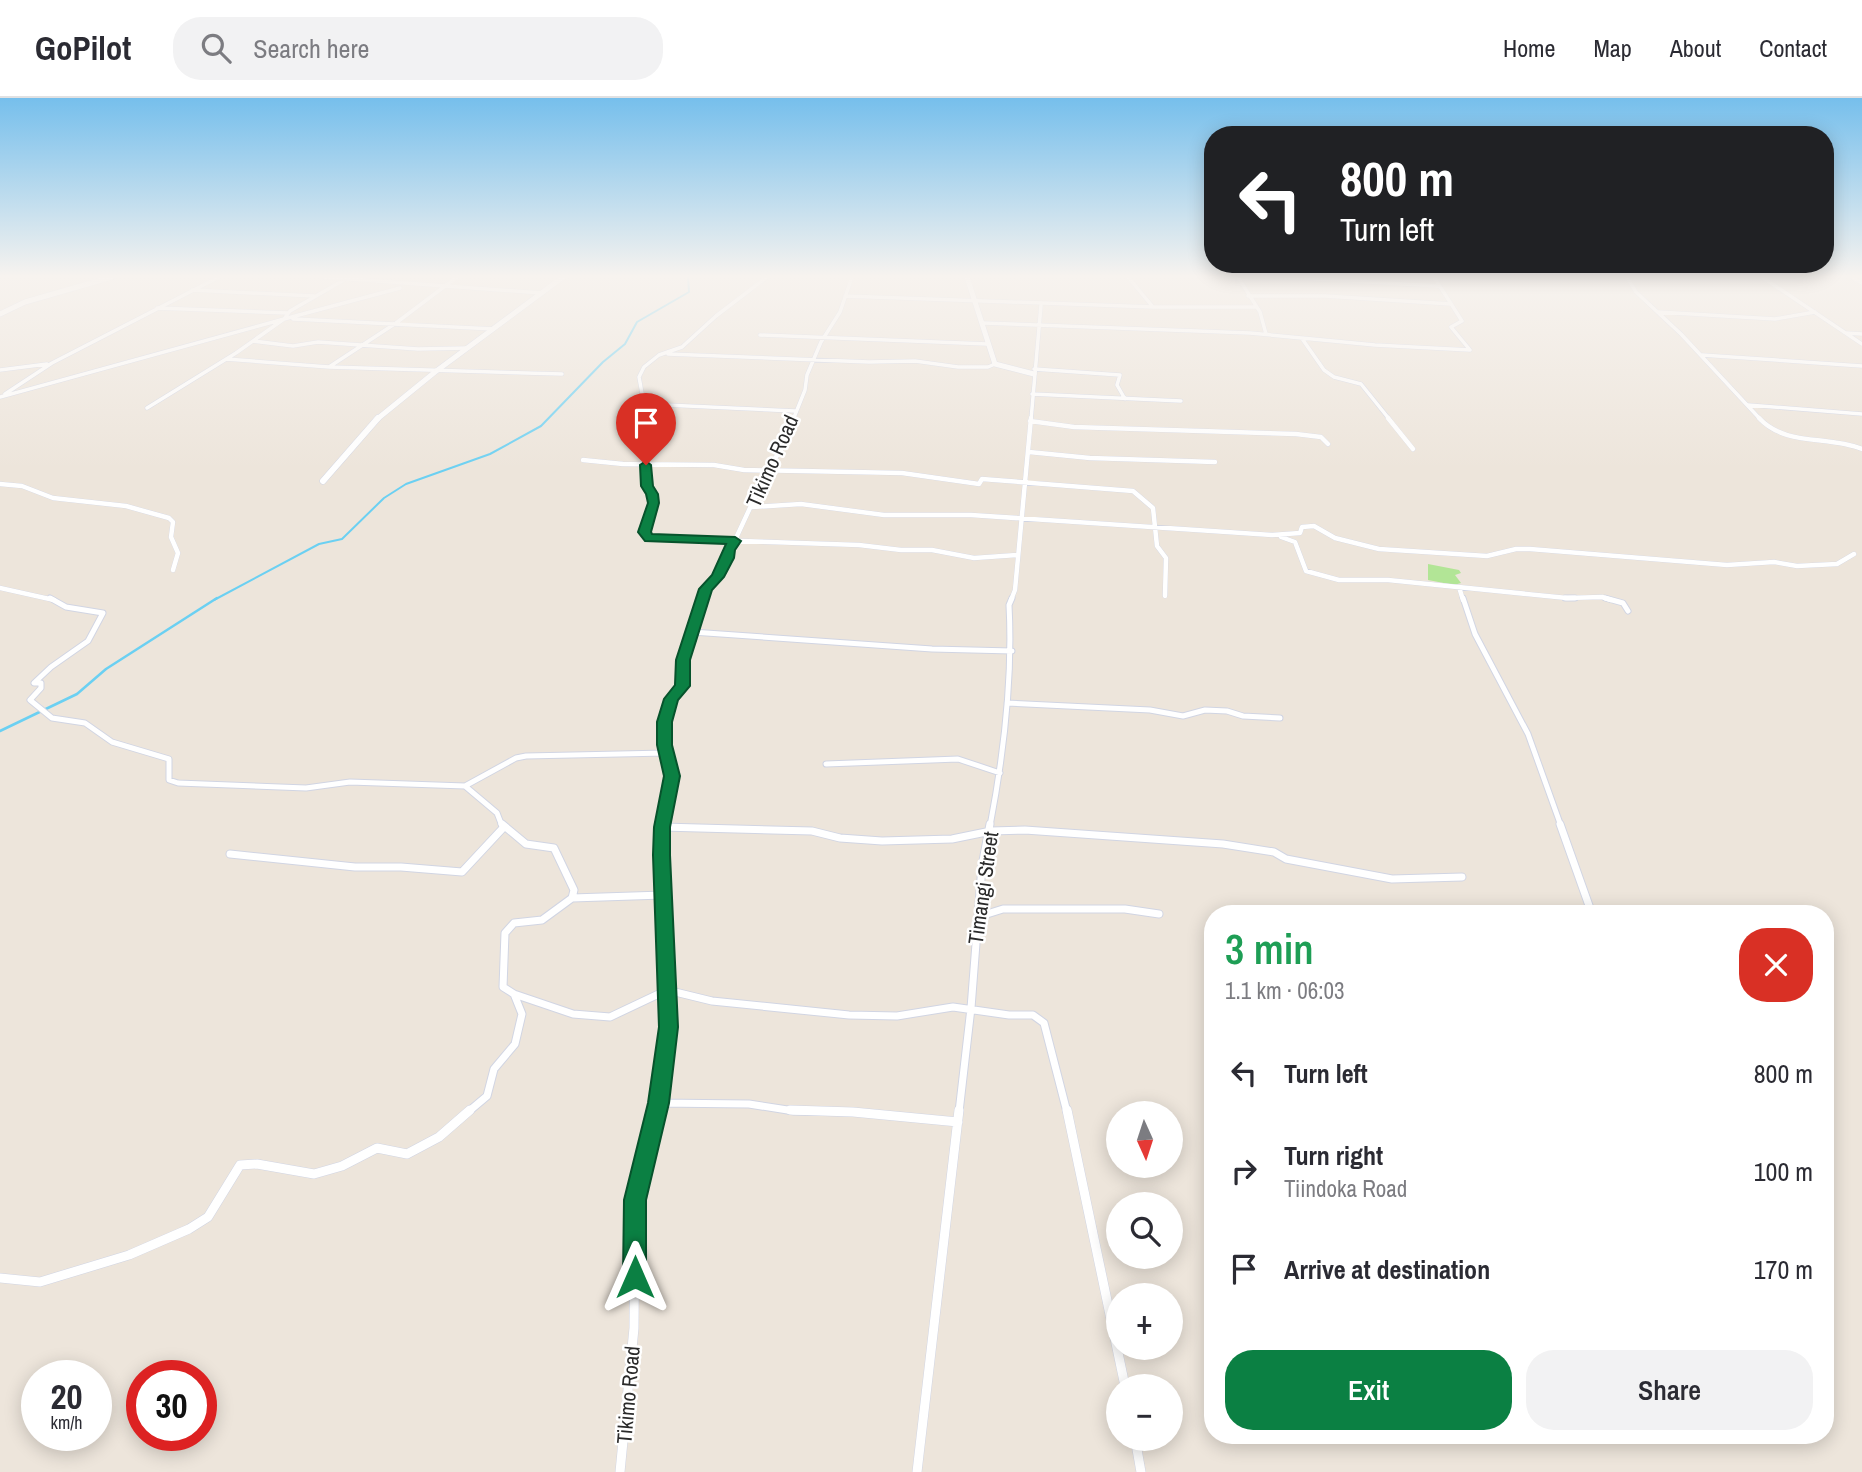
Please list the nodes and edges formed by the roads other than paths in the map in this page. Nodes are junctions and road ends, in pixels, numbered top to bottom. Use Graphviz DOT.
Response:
graph roads {
  1 [pos="93,341"];
  2 [pos="203,341"];
  3 [pos="253,341"];
  4 [pos="368,341"];
  5 [pos="477,341"];
  6 [pos="688,341"];
  7 [pos="822,341"];
  8 [pos="928,341"];
  9 [pos="1037,341"];
  10 [pos="1305,341"];
  11 [pos="1330,341"];
  12 [pos="1463,341"];
  13 [pos="1686,341"];
  14 [pos="987,344"];
  15 [pos="361,346"];
  16 [pos="468,348"];
  17 [pos="666,354"];
  18 [pos="1700,355"];
  19 [pos="225,359"];
  20 [pos="815,360"];
  21 [pos="52,363"];
  22 [pos="995,364"];
  23 [pos="1862,366"];
  24 [pos="329,367"];
  25 [pos="0,370"];
  26 [pos="1034,371"];
  27 [pos="435,372"];
  28 [pos="562,374"];
  29 [pos="1032,394"];
  30 [pos="0,397"];
  31 [pos="1125,399"];
  32 [pos="1181,401"];
  33 [pos="644,404"];
  34 [pos="1748,405"];
  35 [pos="147,408"];
  36 [pos="795,411"];
  37 [pos="1862,414"];
  38 [pos="1030,421"];
  39 [pos="1328,444"];
  40 [pos="1413,449"];
  41 [pos="1862,449"];
  42 [pos="1029,452"];
  43 [pos="583,460"];
  44 [pos="1215,462"];
  45 [pos="646,465"];
  46 [pos="768,469"];
  47 [pos="323,481"];
  48 [pos="1025,483"];
  49 [pos="0,484"];
  50 [pos="752,507"];
  51 [pos="1023,518"];
  52 [pos="1154,528"];
  53 [pos="1272,535"];
  54 [pos="735,541"];
  55 [pos="1854,554"];
  56 [pos="1017,555"];
  57 [pos="173,570"];
  58 [pos="1459,587"];
  59 [pos="0,588"];
  60 [pos="1165,596"];
  61 [pos="1628,611"];
  62 [pos="692,632"];
  63 [pos="1012,652"];
  64 [pos="1007,703"];
  65 [pos="1280,718"];
  66 [pos="666,753"];
  67 [pos="826,764"];
  68 [pos="1000,772"];
  69 [pos="465,786"];
  70 [pos="662,827"];
  71 [pos="503,828"];
  72 [pos="991,831"];
  73 [pos="230,854"];
  74 [pos="1462,877"];
  75 [pos="663,895"];
  76 [pos="572,898"];
  77 [pos="1589,905"];
  78 [pos="1159,914"];
  79 [pos="975,928"];
  80 [pos="667,990"];
  81 [pos="514,994"];
  82 [pos="971,1008"];
  83 [pos="659,1103"];
  84 [pos="958,1122"];
  85 [pos="0,1278"];
  86 [pos="1123,1374"];
  87 [pos="1137,1451"];
  88 [pos="620,1472"];
  89 [pos="916,1472"];
  90 [pos="1141,1472"];
  1 -- 21 [label="street"];
  2 -- 30 [label="street"];
  3 -- 15 [label="street"];
  3 -- 19 [label="street"];
  4 -- 15 [label="street"];
  5 -- 16 [label="street"];
  6 -- 17 [label="street"];
  7 -- 20 [label="street, Tikimo Road"];
  8 -- 14 [label="street"];
  9 -- 26 [label="street, Timangi Street"];
  10 -- 40 [label="street"];
  11 -- 12 [label="street"];
  13 -- 18 [label="street"];
  14 -- 22 [label="street"];
  15 -- 16 [label="street"];
  15 -- 24 [label="street"];
  16 -- 27 [label="street"];
  17 -- 20 [label="street"];
  17 -- 33 [label="street"];
  18 -- 23 [label="street"];
  18 -- 34 [label="street"];
  19 -- 24 [label="street"];
  19 -- 35 [label="street"];
  20 -- 22 [label="street"];
  20 -- 36 [label="street, Tikimo Road"];
  21 -- 25 [label="street"];
  21 -- 30 [label="street"];
  22 -- 26 [label="street"];
  24 -- 27 [label="street"];
  26 -- 29 [label="street, Timangi Street"];
  26 -- 31 [label="street"];
  27 -- 28 [label="street"];
  27 -- 47 [label="street"];
  29 -- 31 [label="street"];
  29 -- 38 [label="street, Timangi Street"];
  31 -- 32 [label="street"];
  33 -- 36 [label="street"];
  33 -- 45 [label="street"];
  34 -- 37 [label="street"];
  34 -- 41 [label="street"];
  36 -- 46 [label="street, Tikimo Road"];
  38 -- 39 [label="street"];
  38 -- 42 [label="street, Timangi Street"];
  42 -- 44 [label="street"];
  42 -- 48 [label="street, Timangi Street"];
  43 -- 45 [label="street"];
  45 -- 46 [label="street"];
  45 -- 54 [label="street"];
  46 -- 48 [label="street"];
  46 -- 50 [label="street, Tikimo Road"];
  48 -- 51 [label="street, Timangi Street"];
  48 -- 52 [label="street"];
  49 -- 57 [label="street"];
  50 -- 51 [label="street"];
  50 -- 54 [label="street, Tikimo Road"];
  51 -- 52 [label="street"];
  51 -- 56 [label="street, Timangi Street"];
  52 -- 53 [label="street"];
  52 -- 60 [label="street"];
  53 -- 55 [label="street"];
  53 -- 58 [label="street"];
  54 -- 56 [label="street"];
  54 -- 62 [label="street, Tikimo Road"];
  56 -- 63 [label="street, Timangi Street"];
  58 -- 61 [label="street"];
  58 -- 77 [label="street"];
  59 -- 69 [label="street"];
  62 -- 63 [label="street"];
  62 -- 66 [label="street, Tikimo Road"];
  63 -- 64 [label="street, Timangi Street"];
  64 -- 65 [label="street"];
  64 -- 68 [label="street, Timangi Street"];
  66 -- 69 [label="street"];
  66 -- 70 [label="street, Tikimo Road"];
  67 -- 68 [label="street"];
  68 -- 72 [label="street, Timangi Street"];
  69 -- 71 [label="street"];
  70 -- 72 [label="street"];
  70 -- 75 [label="street, Tikimo Road"];
  71 -- 73 [label="street"];
  71 -- 76 [label="street"];
  72 -- 74 [label="street"];
  72 -- 79 [label="street, Timangi Street"];
  75 -- 76 [label="street"];
  75 -- 80 [label="street, Tikimo Road"];
  76 -- 81 [label="street"];
  78 -- 79 [label="street"];
  79 -- 82 [label="street, Timangi Street"];
  80 -- 81 [label="street"];
  80 -- 82 [label="street"];
  80 -- 83 [label="street, Tikimo Road"];
  81 -- 85 [label="street"];
  82 -- 84 [label="street, Timangi Street"];
  82 -- 86 [label="street"];
  83 -- 84 [label="street"];
  83 -- 88 [label="street, Tikimo Road"];
  84 -- 89 [label="street, Timangi Street"];
  87 -- 90 [label="street"];
}
